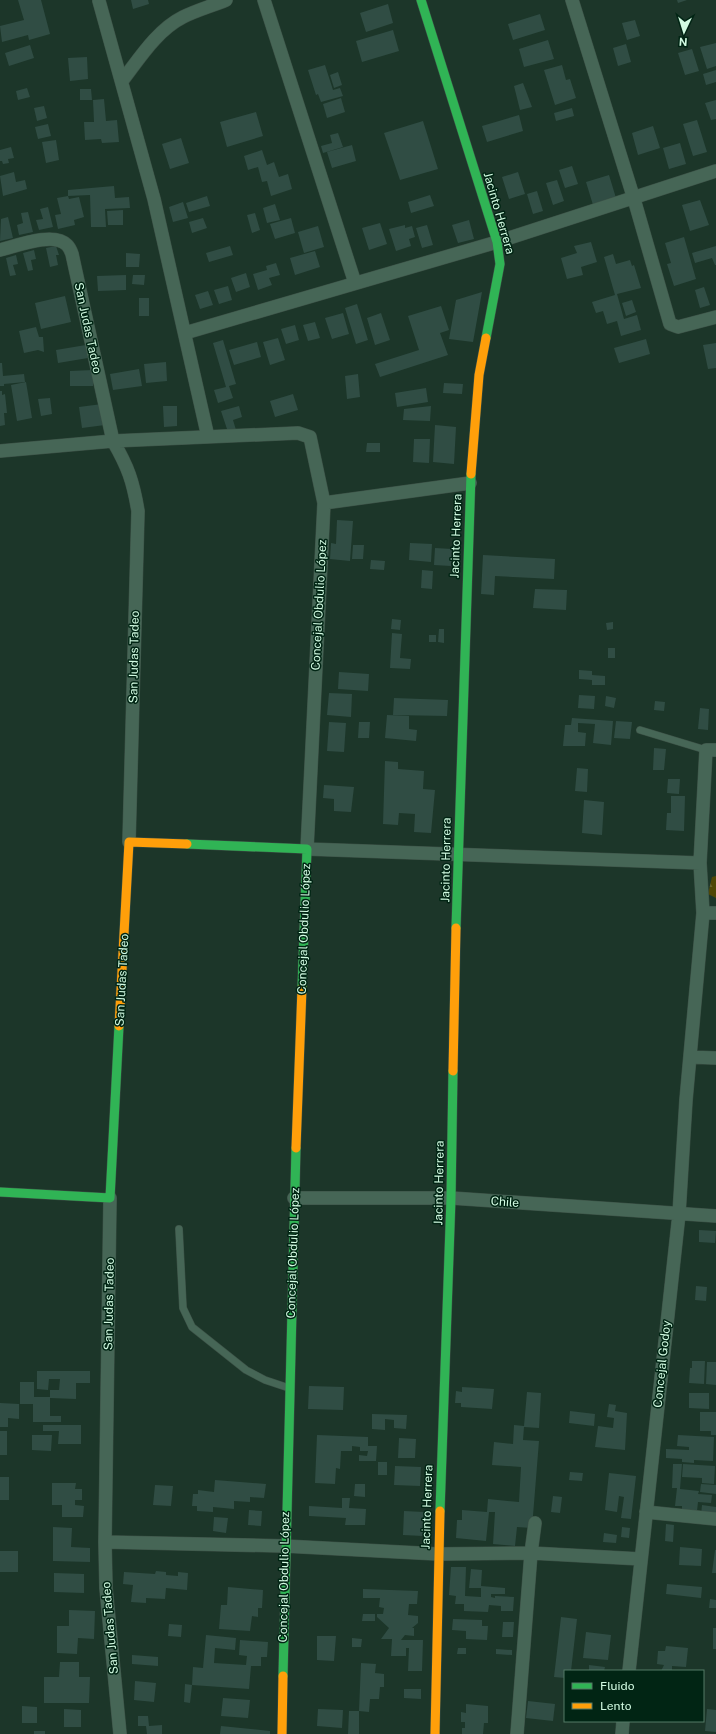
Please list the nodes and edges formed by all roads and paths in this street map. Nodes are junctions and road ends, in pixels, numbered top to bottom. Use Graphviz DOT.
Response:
graph roads {
  1 [pos="226,0"];
  2 [pos="264,0"];
  3 [pos="421,0"];
  4 [pos="572,0"];
  5 [pos="99,1"];
  6 [pos="122,81"];
  7 [pos="716,171"];
  8 [pos="634,199"];
  9 [pos="497,242"];
  10 [pos="0,250"];
  11 [pos="355,283"];
  12 [pos="716,317"];
  13 [pos="185,333"];
  14 [pos="208,437"];
  15 [pos="113,441"];
  16 [pos="0,451"];
  17 [pos="470,483"];
  18 [pos="324,503"];
  19 [pos="640,730"];
  20 [pos="711,750"];
  21 [pos="129,842"];
  22 [pos="307,849"];
  23 [pos="457,855"];
  24 [pos="700,863"];
  25 [pos="710,913"];
  26 [pos="690,1058"];
  27 [pos="716,1058"];
  28 [pos="0,1192"];
  29 [pos="110,1198"];
  30 [pos="294,1198"];
  31 [pos="451,1198"];
  32 [pos="679,1214"];
  33 [pos="716,1216"];
  34 [pos="179,1230"];
  35 [pos="289,1388"];
  36 [pos="646,1512"];
  37 [pos="716,1519"];
  38 [pos="535,1523"];
  39 [pos="105,1542"];
  40 [pos="284,1546"];
  41 [pos="531,1553"];
  42 [pos="438,1554"];
  43 [pos="641,1559"];
  44 [pos="629,1670"];
  45 [pos="623,1722"];
  46 [pos="120,1734"];
  47 [pos="282,1734"];
  48 [pos="435,1734"];
  49 [pos="516,1734"];
  50 [pos="622,1734"];
  1 -- 6 [label="street"];
  2 -- 11 [label="street"];
  3 -- 9 [label="street, Jacinto Herrera"];
  4 -- 8 [label="street"];
  5 -- 6 [label="street"];
  6 -- 13 [label="street"];
  7 -- 8 [label="street"];
  8 -- 9 [label="street"];
  8 -- 12 [label="street"];
  9 -- 11 [label="street"];
  9 -- 17 [label="street, Jacinto Herrera"];
  10 -- 15 [label="street, San Judas Tadeo"];
  11 -- 13 [label="street"];
  13 -- 14 [label="street"];
  14 -- 15 [label="street, Concejal Obdulio López"];
  14 -- 18 [label="street, Concejal Obdulio López"];
  15 -- 16 [label="street, Concejal Obdulio López"];
  15 -- 21 [label="street, San Judas Tadeo"];
  17 -- 18 [label="street"];
  17 -- 23 [label="street, Jacinto Herrera"];
  18 -- 22 [label="street, Concejal Obdulio López"];
  19 -- 20 [label="lane"];
  20 -- 24 [label="street, Concejal Godoy"];
  21 -- 22 [label="street"];
  21 -- 29 [label="street, San Judas Tadeo"];
  22 -- 23 [label="street"];
  22 -- 30 [label="street, Concejal Obdulio López"];
  23 -- 24 [label="street"];
  23 -- 31 [label="street, Jacinto Herrera"];
  24 -- 25 [label="street, Concejal Godoy"];
  25 -- 26 [label="street, Concejal Godoy"];
  26 -- 27 [label="street"];
  26 -- 32 [label="street, Concejal Godoy"];
  28 -- 29 [label="street"];
  29 -- 39 [label="street, San Judas Tadeo"];
  30 -- 31 [label="street, Chile"];
  30 -- 35 [label="street, Concejal Obdulio López"];
  31 -- 32 [label="street, Chile"];
  31 -- 42 [label="street, Jacinto Herrera"];
  32 -- 33 [label="street, Chile"];
  32 -- 36 [label="street, Concejal Godoy"];
  34 -- 35 [label="lane"];
  35 -- 40 [label="street, Concejal Obdulio López"];
  36 -- 37 [label="street"];
  36 -- 43 [label="street, Concejal Godoy"];
  38 -- 41 [label="street"];
  39 -- 40 [label="street"];
  39 -- 46 [label="street, San Judas Tadeo"];
  40 -- 42 [label="street"];
  40 -- 47 [label="street, Concejal Obdulio López"];
  41 -- 42 [label="street"];
  41 -- 43 [label="street"];
  41 -- 49 [label="street"];
  42 -- 48 [label="street, Jacinto Herrera"];
  43 -- 44 [label="street, Concejal Godoy"];
  45 -- 50 [label="street"];
}
